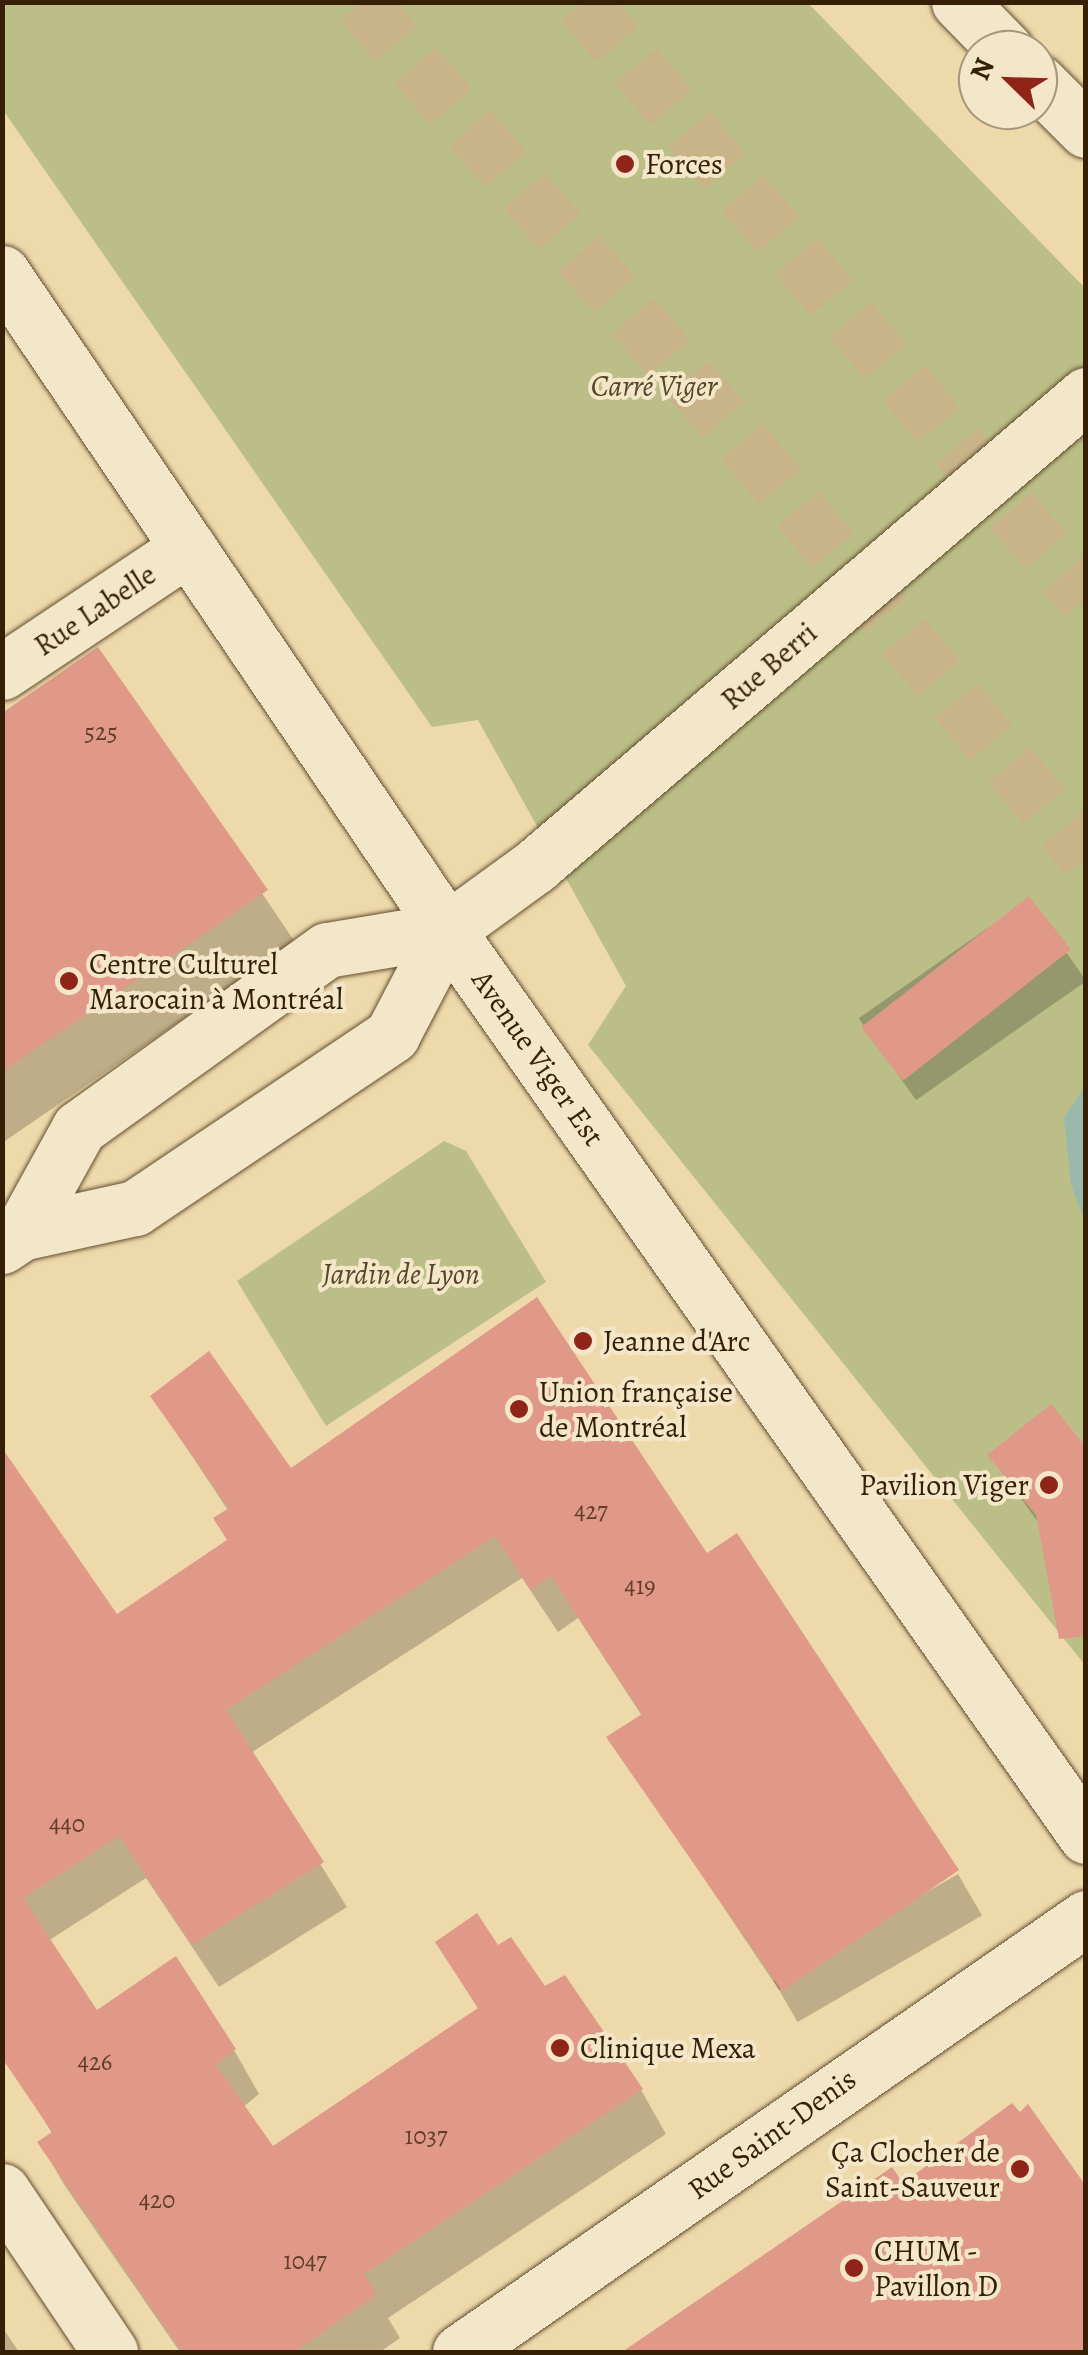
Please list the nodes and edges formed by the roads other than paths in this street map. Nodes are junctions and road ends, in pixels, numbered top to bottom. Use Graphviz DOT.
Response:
graph roads {
  1 [pos="959,2"];
  2 [pos="986,30"];
  3 [pos="1058,102"];
  4 [pos="1086,130"];
  5 [pos="2,273"];
  6 [pos="1086,396"];
  7 [pos="188,548"];
  8 [pos="2,672"];
  9 [pos="447,930"];
  10 [pos="12,1239"];
  11 [pos="1086,1836"];
  12 [pos="1086,1918"];
  13 [pos="4,2197"];
  14 [pos="110,2352"];
  15 [pos="460,2352"];
  1 -- 2 [label="main road"];
  3 -- 4 [label="main road"];
  5 -- 7 [label="main road, Avenue Viger Est"];
  6 -- 9 [label="main road, Rue Berri"];
  7 -- 8 [label="main road, Rue Labelle"];
  7 -- 9 [label="main road, Avenue Viger Est"];
  9 -- 10 [label="main road, Rue Berri"];
  9 -- 10 [label="main road, Rue Berri"];
  9 -- 11 [label="main road, Avenue Viger Est"];
  12 -- 15 [label="main road, Rue Saint-Denis"];
  13 -- 14 [label="main road"];
}
